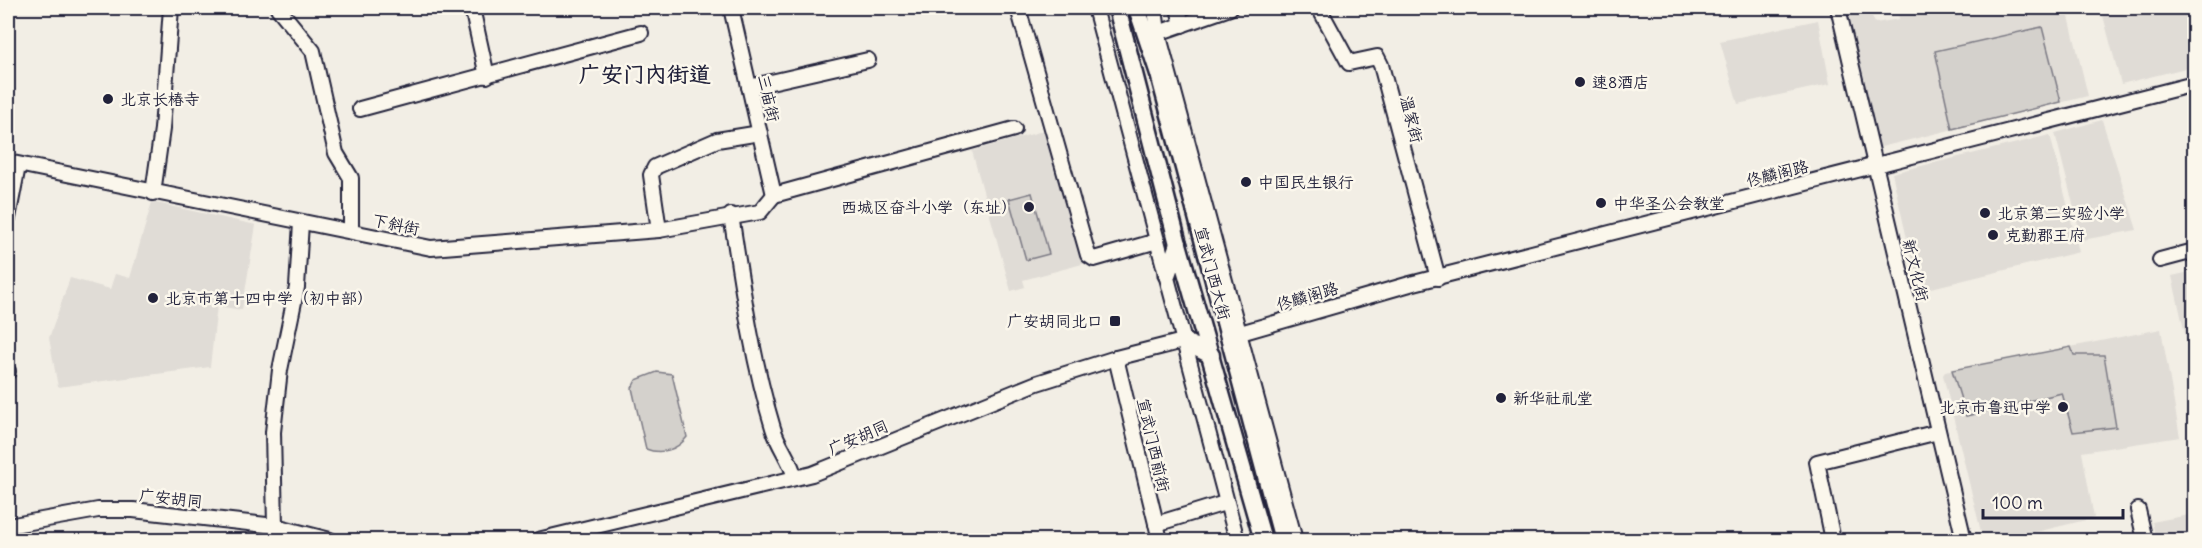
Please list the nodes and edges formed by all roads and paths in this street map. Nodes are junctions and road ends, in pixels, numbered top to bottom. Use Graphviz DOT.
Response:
graph roads {
  1 [pos="171,8"];
  2 [pos="278,8"];
  3 [pos="472,8"];
  4 [pos="731,8"];
  5 [pos="1018,8"];
  6 [pos="1095,8"];
  7 [pos="1117,8"];
  8 [pos="1137,8"];
  9 [pos="1147,8"];
  10 [pos="1155,8"];
  11 [pos="1178,8"];
  12 [pos="1230,8"];
  13 [pos="1319,8"];
  14 [pos="1838,8"];
  15 [pos="1182,25"];
  16 [pos="641,33"];
  17 [pos="1158,33"];
  18 [pos="868,60"];
  19 [pos="1159,74"];
  20 [pos="487,76"];
  21 [pos="2194,84"];
  22 [pos="750,87"];
  23 [pos="360,109"];
  24 [pos="1014,129"];
  25 [pos="760,133"];
  26 [pos="13,164"];
  27 [pos="1874,166"];
  28 [pos="153,193"];
  29 [pos="774,195"];
  30 [pos="731,215"];
  31 [pos="8,218"];
  32 [pos="301,223"];
  33 [pos="659,230"];
  34 [pos="351,231"];
  35 [pos="1157,241"];
  36 [pos="1178,244"];
  37 [pos="2194,251"];
  38 [pos="2160,260"];
  39 [pos="1167,275"];
  40 [pos="1438,278"];
  41 [pos="1235,335"];
  42 [pos="1184,341"];
  43 [pos="1211,355"];
  44 [pos="1116,358"];
  45 [pos="1938,432"];
  46 [pos="795,478"];
  47 [pos="1225,503"];
  48 [pos="2138,510"];
  49 [pos="1156,524"];
  50 [pos="8,526"];
  51 [pos="275,526"];
  52 [pos="330,540"];
  53 [pos="538,540"];
  54 [pos="1160,540"];
  55 [pos="1237,540"];
  56 [pos="1263,540"];
  57 [pos="1283,540"];
  58 [pos="1295,540"];
  59 [pos="1833,540"];
  60 [pos="1964,540"];
  61 [pos="2145,540"];
  1 -- 28 [label="street"];
  2 -- 34 [label="street"];
  3 -- 20 [label="street"];
  4 -- 22 [label="street, 三庙街"];
  5 -- 35 [label="street"];
  6 -- 35 [label="street"];
  7 -- 36 [label="main road, 宣武门西大街"];
  8 -- 19 [label="main road, 宣武门西大街"];
  9 -- 17 [label="street, 宣武门西大街"];
  10 -- 17 [label="street, 宣武门西大街"];
  11 -- 15 [label="street"];
  12 -- 15 [label="street"];
  13 -- 40 [label="street, 温家街"];
  14 -- 27 [label="street, 新文化街"];
  15 -- 17 [label="street"];
  16 -- 20 [label="street"];
  17 -- 19 [label="main road"];
  17 -- 41 [label="street, 宣武门西大街"];
  18 -- 22 [label="street"];
  19 -- 41 [label="main road, 宣武门西大街"];
  20 -- 23 [label="street"];
  21 -- 27 [label="street, 佟麟阁路"];
  22 -- 25 [label="street, 三庙街"];
  24 -- 29 [label="street"];
  25 -- 29 [label="street, 三庙街"];
  25 -- 33 [label="street"];
  26 -- 28 [label="street, 下斜街"];
  26 -- 31 [label="street"];
  27 -- 40 [label="street, 佟麟阁路"];
  27 -- 45 [label="street, 新文化街"];
  28 -- 32 [label="street, 下斜街"];
  29 -- 30 [label="street, 下斜街"];
  30 -- 33 [label="street, 下斜街"];
  30 -- 46 [label="street"];
  32 -- 34 [label="street, 下斜街"];
  32 -- 51 [label="street"];
  33 -- 34 [label="street, 下斜街"];
  35 -- 39 [label="street"];
  36 -- 39 [label="main road"];
  36 -- 43 [label="main road, 宣武门西大街"];
  37 -- 38 [label="street"];
  39 -- 42 [label="street"];
  40 -- 41 [label="street, 佟麟阁路"];
  41 -- 57 [label="main road, 宣武门西大街"];
  41 -- 58 [label="street, 宣武门西大街"];
  42 -- 43 [label="main road"];
  42 -- 44 [label="street, 广安胡同"];
  42 -- 47 [label="street"];
  43 -- 56 [label="main road, 宣武门西大街"];
  44 -- 46 [label="street, 广安胡同"];
  44 -- 49 [label="street, 宣武门西前街"];
  45 -- 59 [label="street"];
  45 -- 60 [label="street, 新文化街"];
  46 -- 53 [label="street, 广安胡同"];
  47 -- 49 [label="street"];
  47 -- 55 [label="street"];
  48 -- 61 [label="street"];
  49 -- 54 [label="street, 宣武门西前街"];
  50 -- 51 [label="street, 广安胡同"];
  51 -- 52 [label="street, 广安胡同"];
}
